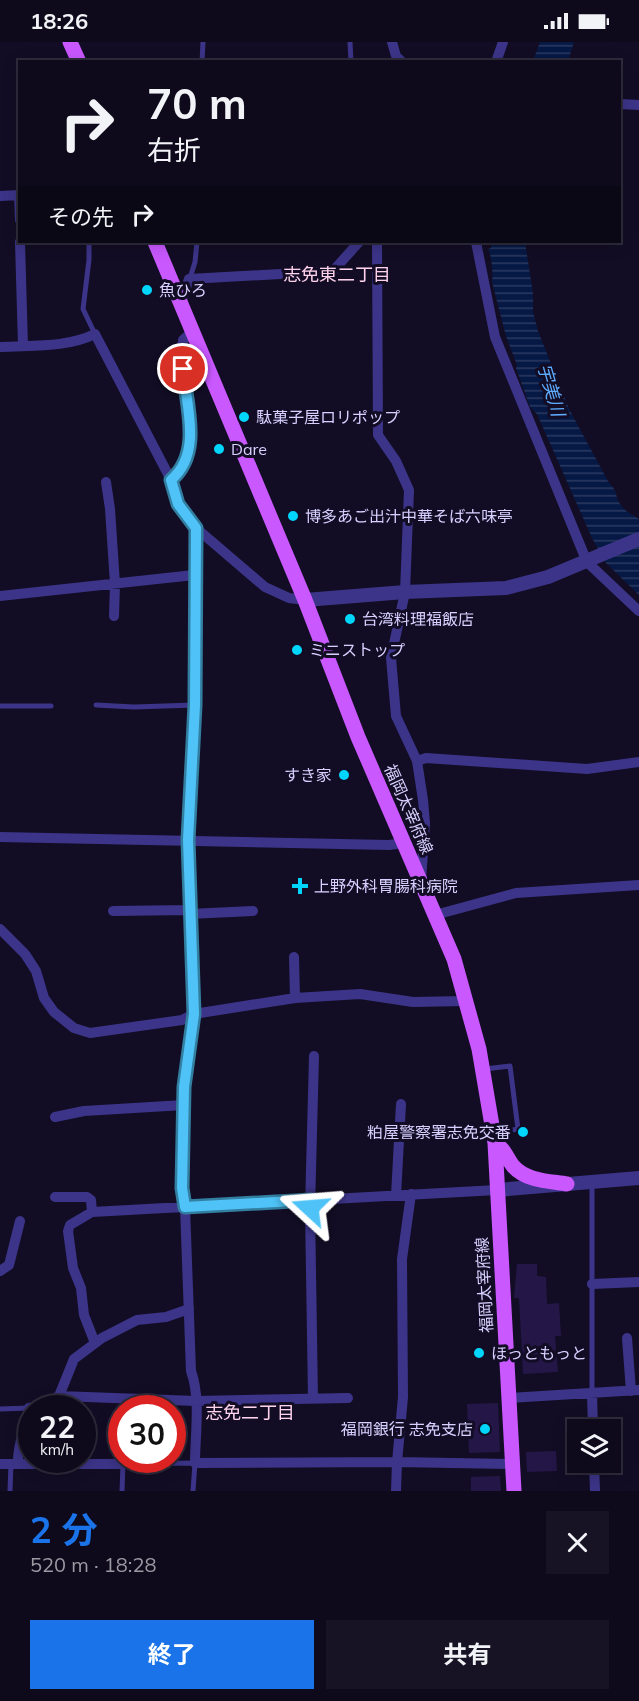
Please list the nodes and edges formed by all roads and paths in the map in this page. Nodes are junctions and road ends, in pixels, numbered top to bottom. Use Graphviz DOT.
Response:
graph roads {
  1 [pos="70,42"];
  2 [pos="203,42"];
  3 [pos="350,42"];
  4 [pos="392,42"];
  5 [pos="503,42"];
  6 [pos="78,60"];
  7 [pos="202,60"];
  8 [pos="351,60"];
  9 [pos="400,60"];
  10 [pos="497,60"];
  11 [pos="621,104"];
  12 [pos="639,105"];
  13 [pos="18,195"];
  14 [pos="0,196"];
  15 [pos="20,243"];
  16 [pos="89,243"];
  17 [pos="155,243"];
  18 [pos="197,243"];
  19 [pos="359,243"];
  20 [pos="377,243"];
  21 [pos="476,243"];
  22 [pos="189,279"];
  23 [pos="181,302"];
  24 [pos="193,331"];
  25 [pos="95,334"];
  26 [pos="23,346"];
  27 [pos="0,347"];
  28 [pos="171,480"];
  29 [pos="106,482"];
  30 [pos="196,528"];
  31 [pos="639,539"];
  32 [pos="587,562"];
  33 [pos="194,575"];
  34 [pos="115,584"];
  35 [pos="405,592"];
  36 [pos="0,596"];
  37 [pos="305,600"];
  38 [pos="639,611"];
  39 [pos="114,616"];
  40 [pos="96,705"];
  41 [pos="195,705"];
  42 [pos="0,706"];
  43 [pos="51,706"];
  44 [pos="417,760"];
  45 [pos="639,762"];
  46 [pos="0,837"];
  47 [pos="188,840"];
  48 [pos="404,843"];
  49 [pos="421,881"];
  50 [pos="639,885"];
  51 [pos="113,910"];
  52 [pos="253,911"];
  53 [pos="189,912"];
  54 [pos="435,915"];
  55 [pos="0,928"];
  56 [pos="294,957"];
  57 [pos="295,998"];
  58 [pos="466,1001"];
  59 [pos="194,1014"];
  60 [pos="314,1056"];
  61 [pos="483,1069"];
  62 [pos="401,1104"];
  63 [pos="184,1105"];
  64 [pos="55,1117"];
  65 [pos="495,1138"];
  66 [pos="639,1178"];
  67 [pos="592,1182"];
  68 [pos="567,1184"];
  69 [pos="497,1190"];
  70 [pos="411,1194"];
  71 [pos="396,1195"];
  72 [pos="55,1197"];
  73 [pos="311,1200"];
  74 [pos="185,1207"];
  75 [pos="92,1212"];
  76 [pos="20,1221"];
  77 [pos="0,1271"];
  78 [pos="639,1282"];
  79 [pos="592,1284"];
  80 [pos="189,1309"];
  81 [pos="627,1338"];
  82 [pos="95,1343"];
  83 [pos="635,1390"];
  84 [pos="592,1392"];
  85 [pos="59,1395"];
  86 [pos="96,1397"];
  87 [pos="348,1398"];
  88 [pos="509,1398"];
  89 [pos="314,1399"];
  90 [pos="196,1401"];
  91 [pos="18,1408"];
  92 [pos="0,1409"];
  93 [pos="593,1419"];
  94 [pos="18,1451"];
  95 [pos="397,1462"];
  96 [pos="186,1463"];
  97 [pos="195,1463"];
  98 [pos="10,1464"];
  99 [pos="108,1464"];
  100 [pos="512,1464"];
  101 [pos="123,1473"];
  102 [pos="594,1473"];
  103 [pos="10,1491"];
  104 [pos="122,1491"];
  105 [pos="193,1491"];
  106 [pos="396,1491"];
  107 [pos="514,1491"];
  108 [pos="595,1491"];
  1 -- 6 [label="main road"];
  2 -- 7 [label="lane"];
  3 -- 8 [label="lane"];
  4 -- 9 [label="street"];
  5 -- 10 [label="street"];
  11 -- 12 [label="street"];
  13 -- 14 [label="street"];
  15 -- 26 [label="street"];
  16 -- 25 [label="lane"];
  17 -- 23 [label="main road, 福岡太宰府線"];
  18 -- 22 [label="lane"];
  19 -- 22 [label="street"];
  20 -- 35 [label="street"];
  21 -- 32 [label="street"];
  22 -- 23 [label="street"];
  23 -- 24 [label="main road, 福岡太宰府線"];
  24 -- 28 [label="street"];
  24 -- 37 [label="main road, 福岡太宰府線"];
  25 -- 26 [label="street"];
  25 -- 28 [label="street"];
  26 -- 27 [label="street"];
  28 -- 30 [label="street"];
  29 -- 34 [label="street"];
  30 -- 33 [label="street"];
  30 -- 37 [label="street"];
  31 -- 32 [label="street"];
  32 -- 35 [label="street"];
  32 -- 38 [label="street"];
  33 -- 34 [label="street"];
  33 -- 41 [label="street"];
  34 -- 36 [label="street"];
  34 -- 39 [label="street"];
  35 -- 37 [label="street"];
  35 -- 44 [label="street"];
  37 -- 48 [label="main road, 福岡太宰府線"];
  40 -- 41 [label="lane"];
  41 -- 47 [label="street"];
  42 -- 43 [label="lane"];
  44 -- 45 [label="street"];
  44 -- 49 [label="street"];
  46 -- 47 [label="street"];
  47 -- 48 [label="street"];
  47 -- 53 [label="street"];
  48 -- 49 [label="main road, 福岡太宰府線"];
  49 -- 54 [label="main road, 福岡太宰府線"];
  50 -- 54 [label="street"];
  51 -- 53 [label="street"];
  52 -- 53 [label="street"];
  53 -- 59 [label="street"];
  54 -- 58 [label="main road, 福岡太宰府線"];
  55 -- 59 [label="street"];
  56 -- 57 [label="street"];
  57 -- 58 [label="street"];
  57 -- 59 [label="street"];
  58 -- 61 [label="main road, 福岡太宰府線"];
  59 -- 63 [label="street"];
  60 -- 73 [label="street"];
  61 -- 65 [label="main road, 福岡太宰府線"];
  61 -- 65 [label="lane"];
  62 -- 71 [label="street"];
  63 -- 64 [label="street"];
  63 -- 74 [label="street"];
  65 -- 68 [label="main road"];
  65 -- 69 [label="main road, 福岡太宰府線"];
  66 -- 67 [label="street"];
  67 -- 68 [label="street"];
  67 -- 79 [label="lane"];
  68 -- 69 [label="street"];
  69 -- 70 [label="street"];
  69 -- 88 [label="main road, 福岡太宰府線"];
  70 -- 71 [label="street"];
  70 -- 95 [label="street"];
  71 -- 73 [label="street"];
  72 -- 75 [label="street"];
  73 -- 74 [label="street"];
  73 -- 89 [label="street"];
  74 -- 75 [label="street"];
  74 -- 80 [label="street"];
  75 -- 82 [label="street"];
  76 -- 77 [label="street"];
  78 -- 79 [label="street"];
  79 -- 84 [label="lane"];
  80 -- 82 [label="street"];
  80 -- 90 [label="street"];
  81 -- 83 [label="street"];
  82 -- 85 [label="street"];
  83 -- 84 [label="street"];
  84 -- 88 [label="street"];
  84 -- 93 [label="street"];
  86 -- 90 [label="street"];
  87 -- 89 [label="street"];
  88 -- 100 [label="main road, 福岡太宰府線"];
  89 -- 90 [label="street"];
  90 -- 97 [label="street"];
  91 -- 92 [label="lane"];
  94 -- 98 [label="street"];
  95 -- 97 [label="street"];
  95 -- 100 [label="street"];
  95 -- 106 [label="street"];
  96 -- 97 [label="lane"];
  97 -- 105 [label="lane"];
  98 -- 99 [label="street"];
  98 -- 103 [label="lane"];
  100 -- 107 [label="main road, 福岡太宰府線"];
  101 -- 104 [label="lane"];
  102 -- 108 [label="street"];
}
